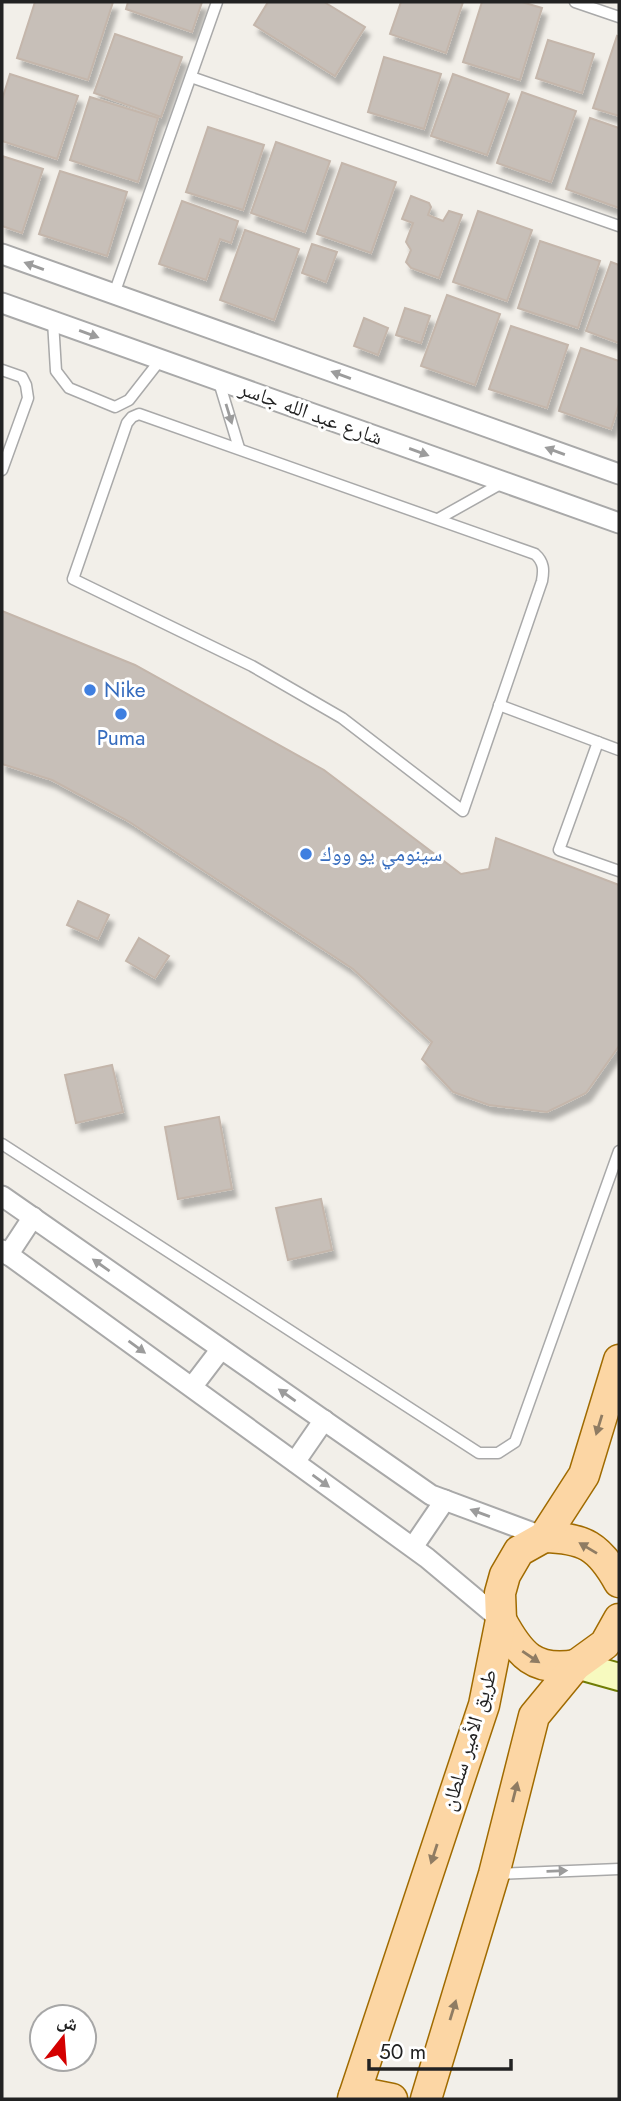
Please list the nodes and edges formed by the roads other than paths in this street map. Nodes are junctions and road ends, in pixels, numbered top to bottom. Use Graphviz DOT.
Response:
graph roads {
  1 [pos="217,2"];
  2 [pos="575,2"];
  3 [pos="619,17"];
  4 [pos="191,77"];
  5 [pos="619,226"];
  6 [pos="2,254"];
  7 [pos="114,294"];
  8 [pos="2,303"];
  9 [pos="53,321"];
  10 [pos="161,359"];
  11 [pos="2,370"];
  12 [pos="219,380"];
  13 [pos="239,448"];
  14 [pos="2,470"];
  15 [pos="619,474"];
  16 [pos="505,482"];
  17 [pos="438,519"];
  18 [pos="619,523"];
  19 [pos="499,705"];
  20 [pos="598,742"];
  21 [pos="619,750"];
  22 [pos="619,871"];
  23 [pos="2,1144"];
  24 [pos="619,1151"];
  25 [pos="2,1196"];
  26 [pos="33,1217"];
  27 [pos="5,1252"];
  28 [pos="221,1349"];
  29 [pos="619,1360"];
  30 [pos="192,1387"];
  31 [pos="324,1420"];
  32 [pos="295,1462"];
  33 [pos="445,1500"];
  34 [pos="544,1537"];
  35 [pos="413,1547"];
  36 [pos="619,1581"];
  37 [pos="619,1619"];
  38 [pos="501,1620"];
  39 [pos="576,1665"];
  40 [pos="619,1677"];
  41 [pos="619,1869"];
  42 [pos="494,1874"];
  43 [pos="353,2098"];
  44 [pos="392,2099"];
  45 [pos="426,2099"];
  1 -- 4 [label="lane"];
  2 -- 3 [label="lane"];
  4 -- 5 [label="lane"];
  4 -- 7 [label="lane"];
  7 -- 6 [label="street, one-way"];
  15 -- 7 [label="street, one-way"];
  8 -- 9 [label="street, شارع عبد الله جاسر"];
  9 -- 10 [label="street, شارع عبد الله جاسر, one-way"];
  9 -- 10 [label="lane"];
  10 -- 12 [label="street, شارع عبد الله جاسر"];
  11 -- 14 [label="lane"];
  12 -- 13 [label="lane, one-way"];
  12 -- 16 [label="street, شارع عبد الله جاسر, one-way"];
  13 -- 17 [label="lane"];
  13 -- 19 [label="lane"];
  16 -- 17 [label="lane"];
  16 -- 18 [label="street, شارع عبد الله جاسر"];
  17 -- 19 [label="lane"];
  19 -- 20 [label="lane"];
  20 -- 21 [label="lane"];
  20 -- 22 [label="lane"];
  23 -- 24 [label="lane"];
  25 -- 26 [label="street"];
  26 -- 27 [label="street"];
  28 -- 26 [label="street, one-way"];
  27 -- 30 [label="street, one-way"];
  28 -- 30 [label="street"];
  31 -- 28 [label="street, one-way"];
  29 -- 34 [label="main road, طريق الأمير سلطان, one-way"];
  30 -- 32 [label="street"];
  31 -- 32 [label="street"];
  31 -- 33 [label="street"];
  32 -- 35 [label="street, one-way"];
  34 -- 33 [label="street, one-way"];
  33 -- 35 [label="street"];
  36 -- 34 [label="main road, one-way"];
  34 -- 38 [label="main road, طريق الأمير سلطان"];
  35 -- 38 [label="street"];
  37 -- 39 [label="main road"];
  38 -- 39 [label="main road, one-way"];
  38 -- 43 [label="main road, طريق الأمير سلطان, one-way"];
  39 -- 40 [label="street"];
  42 -- 39 [label="main road, one-way"];
  42 -- 41 [label="lane, one-way"];
  45 -- 42 [label="main road, one-way"];
  43 -- 44 [label="main road"];
}
